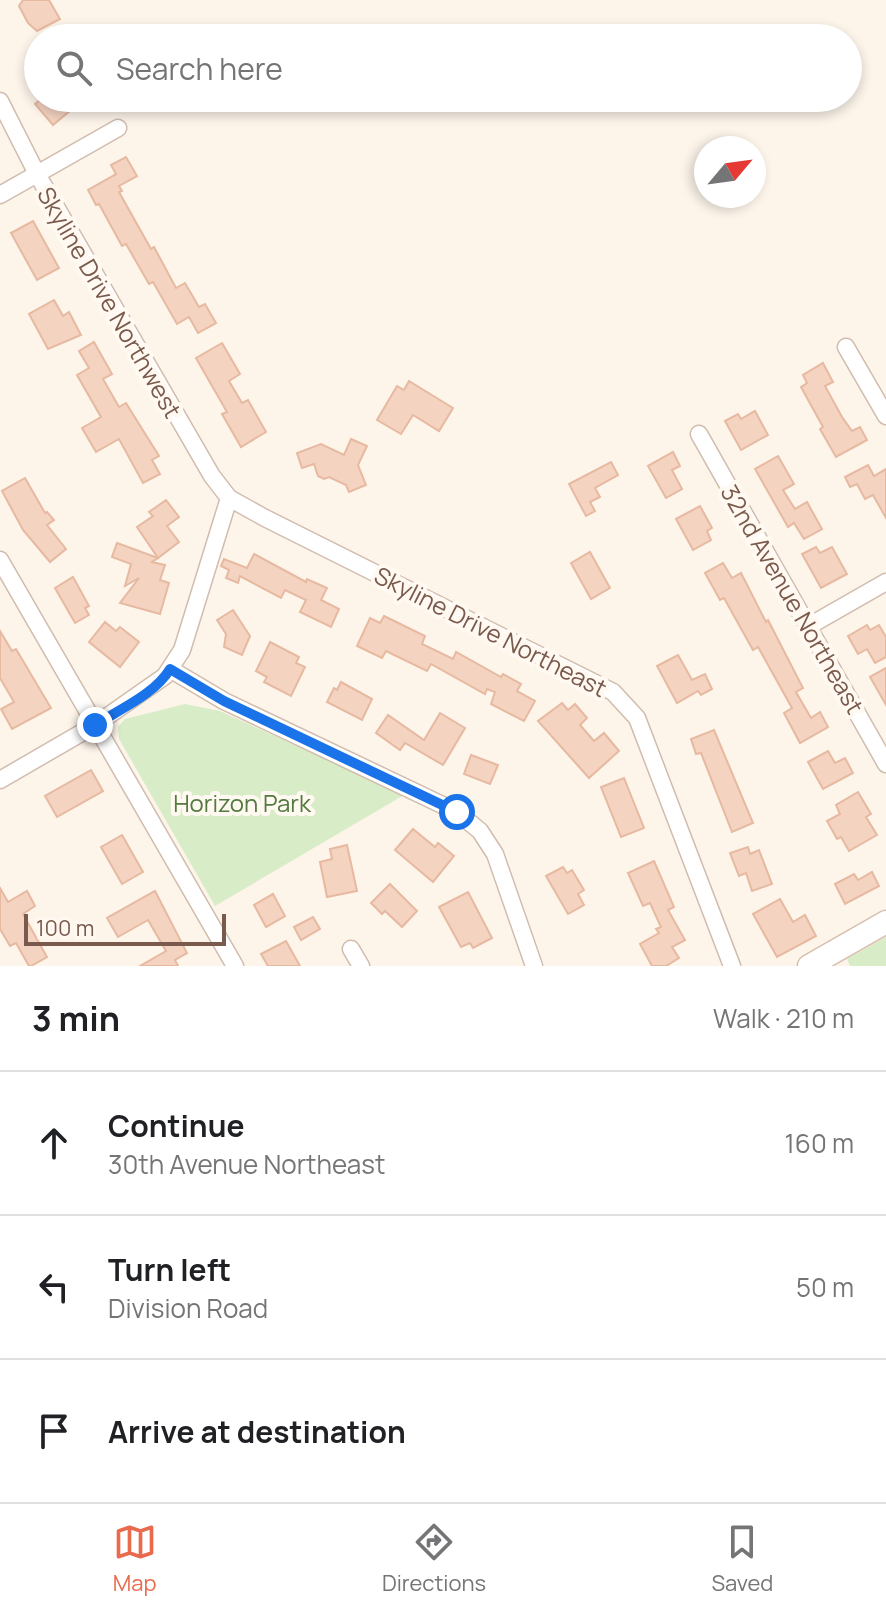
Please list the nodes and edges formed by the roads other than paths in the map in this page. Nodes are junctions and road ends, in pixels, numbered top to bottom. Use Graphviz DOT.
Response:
graph roads {
  1 [pos="0,101"];
  2 [pos="118,128"];
  3 [pos="37,174"];
  4 [pos="0,195"];
  5 [pos="846,347"];
  6 [pos="886,416"];
  7 [pos="699,434"];
  8 [pos="229,498"];
  9 [pos="0,560"];
  10 [pos="886,582"];
  11 [pos="809,626"];
  12 [pos="170,669"];
  13 [pos="95,725"];
  14 [pos="886,764"];
  15 [pos="0,780"];
  16 [pos="886,922"];
  17 [pos="351,949"];
  18 [pos="235,966"];
  19 [pos="361,966"];
  20 [pos="534,966"];
  21 [pos="732,966"];
  22 [pos="809,966"];
  1 -- 3 [label="street, Skyline Drive Northwest"];
  2 -- 3 [label="street"];
  3 -- 4 [label="street"];
  3 -- 8 [label="street, Skyline Drive Northwest"];
  5 -- 6 [label="street"];
  7 -- 11 [label="street, 32nd Avenue Northeast"];
  8 -- 12 [label="street"];
  8 -- 21 [label="street, Skyline Drive Northeast"];
  9 -- 13 [label="street"];
  10 -- 11 [label="street"];
  11 -- 14 [label="street, 32nd Avenue Northeast"];
  12 -- 13 [label="street"];
  12 -- 20 [label="street"];
  13 -- 15 [label="street"];
  13 -- 18 [label="street"];
  16 -- 22 [label="street"];
  17 -- 19 [label="street"];
}
